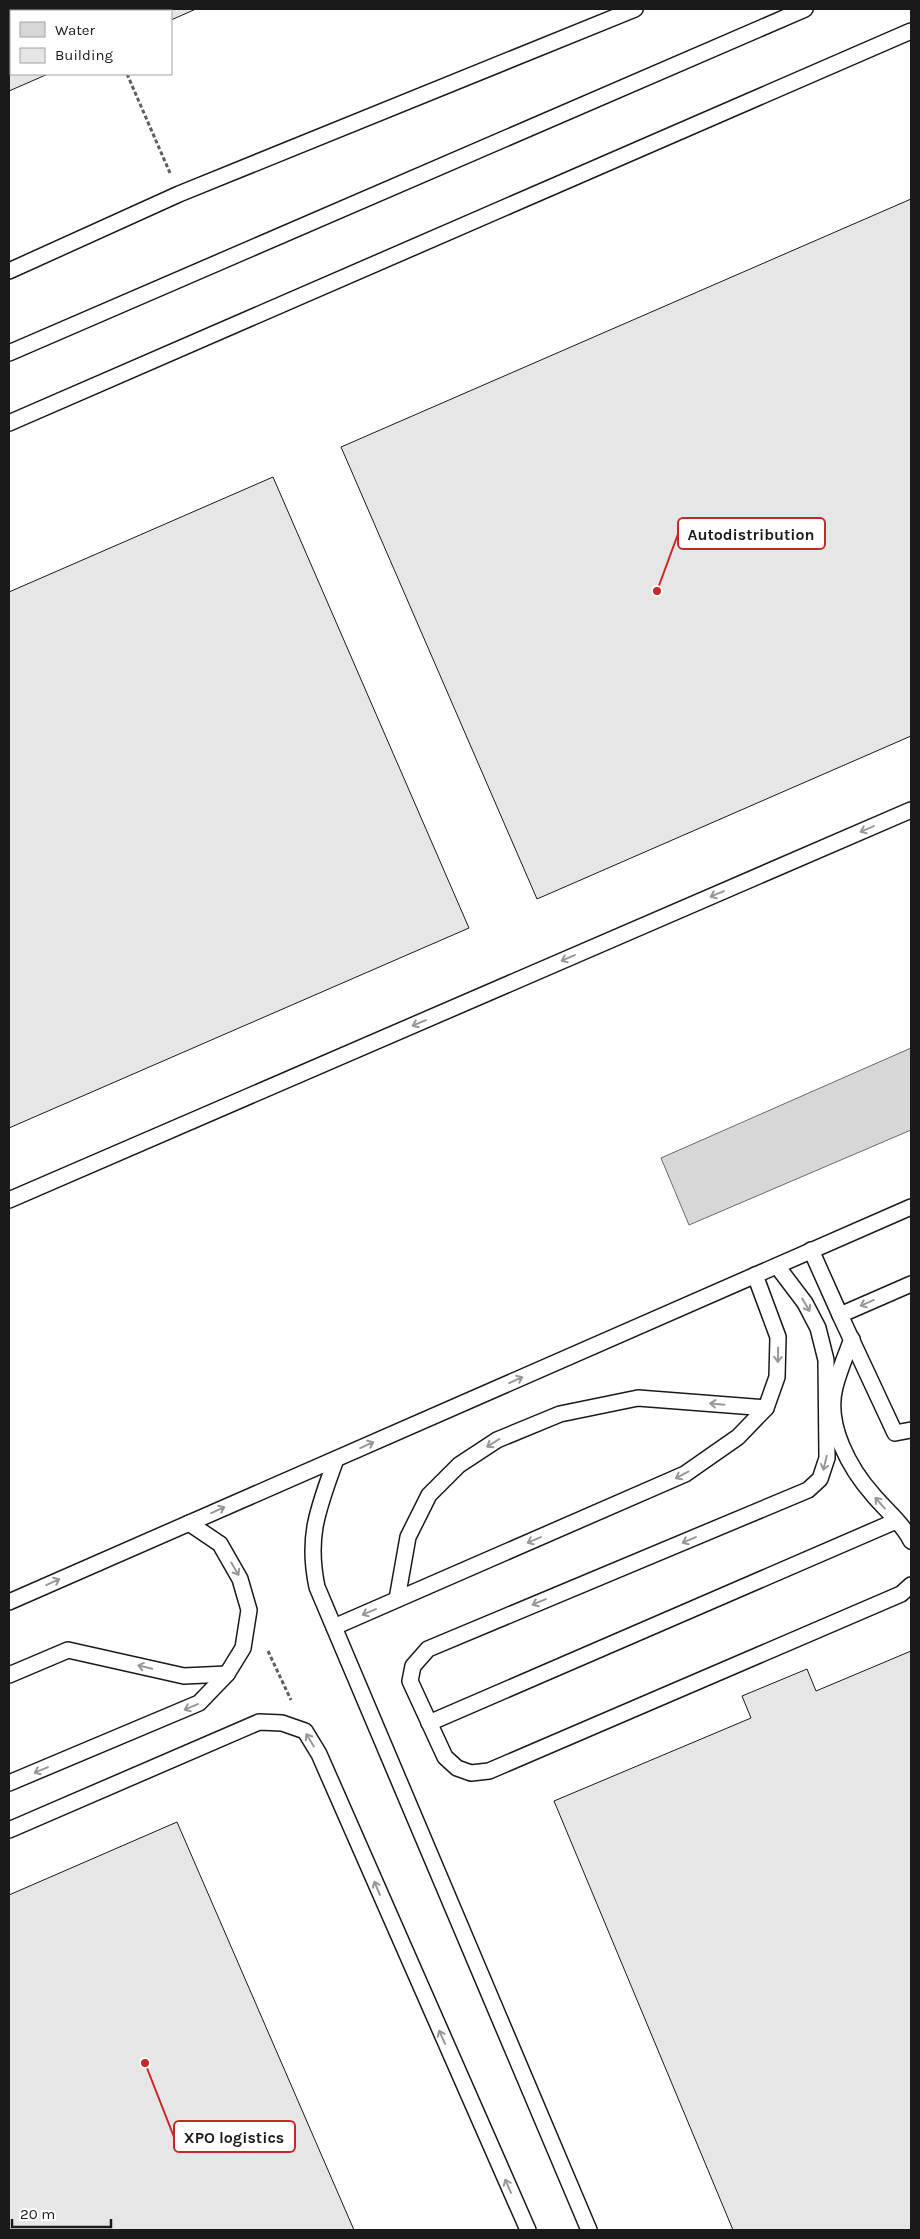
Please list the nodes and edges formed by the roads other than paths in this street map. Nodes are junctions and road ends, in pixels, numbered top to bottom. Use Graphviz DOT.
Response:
graph roads {
  1 [pos="635,9"];
  2 [pos="805,9"];
  3 [pos="911,30"];
  4 [pos="9,271"];
  5 [pos="9,353"];
  6 [pos="9,423"];
  7 [pos="911,810"];
  8 [pos="9,1200"];
  9 [pos="911,1207"];
  10 [pos="811,1250"];
  11 [pos="777,1266"];
  12 [pos="755,1275"];
  13 [pos="911,1284"];
  14 [pos="840,1315"];
  15 [pos="852,1339"];
  16 [pos="766,1408"];
  17 [pos="911,1430"];
  18 [pos="336,1459"];
  19 [pos="896,1521"];
  20 [pos="189,1523"];
  21 [pos="911,1538"];
  22 [pos="911,1585"];
  23 [pos="397,1600"];
  24 [pos="9,1602"];
  25 [pos="334,1627"];
  26 [pos="227,1674"];
  27 [pos="9,1675"];
  28 [pos="429,1723"];
  29 [pos="9,1783"];
  30 [pos="9,1830"];
  31 [pos="528,2230"];
  32 [pos="589,2230"];
  1 -- 4 [label="lane"];
  2 -- 5 [label="lane"];
  3 -- 6 [label="lane"];
  7 -- 8 [label="lane, one-way"];
  9 -- 10 [label="lane"];
  10 -- 11 [label="lane"];
  10 -- 14 [label="lane"];
  11 -- 12 [label="lane"];
  11 -- 28 [label="lane, one-way"];
  12 -- 16 [label="lane, one-way"];
  18 -- 12 [label="lane, one-way"];
  13 -- 14 [label="lane, one-way"];
  14 -- 15 [label="lane"];
  15 -- 17 [label="lane"];
  19 -- 15 [label="lane, one-way"];
  16 -- 23 [label="lane, one-way"];
  16 -- 23 [label="lane, one-way"];
  20 -- 18 [label="lane, one-way"];
  18 -- 25 [label="lane"];
  19 -- 21 [label="lane"];
  19 -- 28 [label="lane"];
  24 -- 20 [label="lane, one-way"];
  20 -- 26 [label="lane, one-way"];
  22 -- 28 [label="lane"];
  23 -- 25 [label="lane, one-way"];
  25 -- 32 [label="lane"];
  26 -- 27 [label="lane, one-way"];
  26 -- 29 [label="lane, one-way"];
  31 -- 30 [label="lane, one-way"];
}
